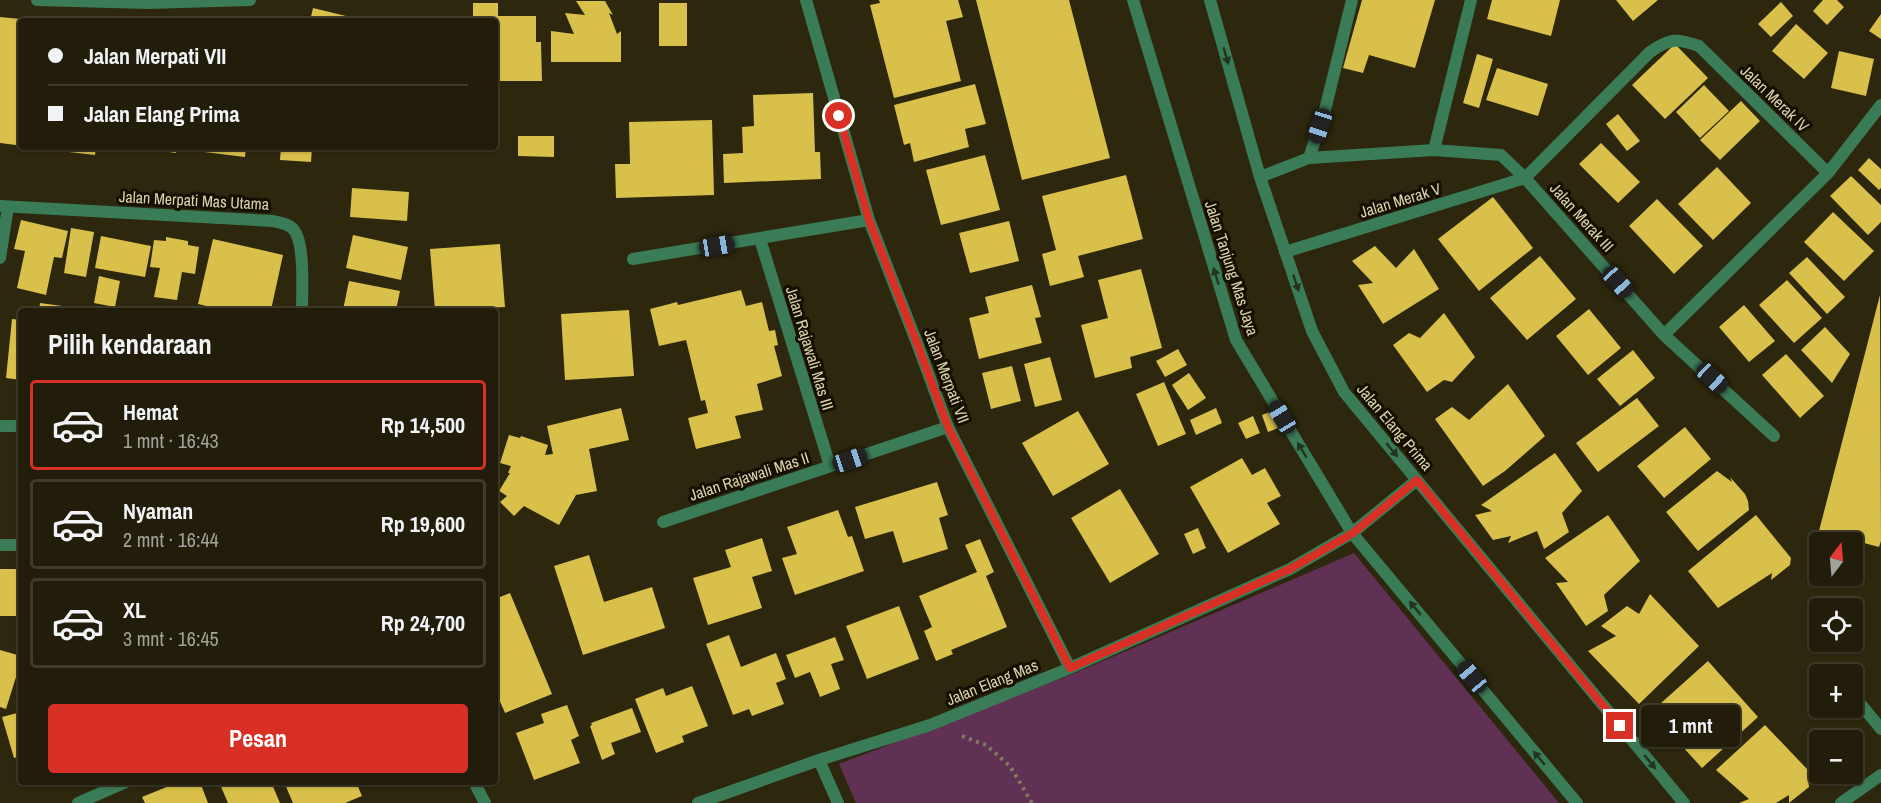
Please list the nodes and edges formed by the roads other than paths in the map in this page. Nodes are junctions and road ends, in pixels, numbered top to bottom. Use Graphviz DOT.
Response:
graph roads {
  1 [pos="37,0"];
  2 [pos="250,0"];
  3 [pos="1133,0"];
  4 [pos="1210,0"];
  5 [pos="1352,0"];
  6 [pos="1471,0"];
  7 [pos="808,6"];
  8 [pos="1881,105"];
  9 [pos="1434,150"];
  10 [pos="1309,158"];
  11 [pos="1828,173"];
  12 [pos="1260,177"];
  13 [pos="1525,178"];
  14 [pos="4,206"];
  15 [pos="869,220"];
  16 [pos="760,239"];
  17 [pos="1285,252"];
  18 [pos="0,258"];
  19 [pos="633,259"];
  20 [pos="302,308"];
  21 [pos="1664,335"];
  22 [pos="0,426"];
  23 [pos="18,426"];
  24 [pos="948,427"];
  25 [pos="1774,436"];
  26 [pos="830,466"];
  27 [pos="1417,480"];
  28 [pos="663,522"];
  29 [pos="1353,533"];
  30 [pos="0,545"];
  31 [pos="18,545"];
  32 [pos="1070,668"];
  33 [pos="1863,707"];
  34 [pos="1881,729"];
  35 [pos="819,760"];
  36 [pos="1881,775"];
  37 [pos="119,785"];
  38 [pos="476,785"];
  39 [pos="78,803"];
  40 [pos="485,803"];
  41 [pos="698,803"];
  42 [pos="838,803"];
  43 [pos="1577,803"];
  44 [pos="1684,803"];
  45 [pos="1841,803"];
  1 -- 2 [label="street"];
  29 -- 3 [label="street, Jalan Tanjung Mas Jaya, one-way"];
  4 -- 12 [label="street, Jalan Elang Prima, one-way"];
  5 -- 10 [label="street"];
  6 -- 9 [label="street"];
  7 -- 15 [label="street, Jalan Merpati VII"];
  8 -- 11 [label="street"];
  9 -- 10 [label="street, Jalan Merak III"];
  9 -- 13 [label="street, Jalan Merak III"];
  10 -- 12 [label="street, Jalan Merak III"];
  11 -- 13 [label="street, Jalan Merak IV"];
  11 -- 21 [label="street"];
  12 -- 17 [label="street, Jalan Elang Prima"];
  13 -- 17 [label="street, Jalan Merak V"];
  13 -- 21 [label="street, Jalan Merak III"];
  14 -- 18 [label="street"];
  14 -- 20 [label="street, Jalan Merpati Mas Utama"];
  15 -- 16 [label="street"];
  15 -- 24 [label="street, Jalan Merpati VII"];
  16 -- 19 [label="street"];
  16 -- 26 [label="street, Jalan Rajawali Mas III"];
  17 -- 27 [label="street, Jalan Elang Prima, one-way"];
  21 -- 25 [label="street, Jalan Merak III"];
  22 -- 23 [label="street"];
  24 -- 26 [label="street, Jalan Rajawali Mas II"];
  24 -- 32 [label="street, Jalan Merpati VII"];
  26 -- 28 [label="street, Jalan Rajawali Mas II"];
  27 -- 29 [label="street, Jalan Elang Mas"];
  27 -- 44 [label="street, Jalan Elang Prima, one-way"];
  29 -- 32 [label="street, Jalan Elang Mas"];
  43 -- 29 [label="street, Jalan Tanjung Mas Jaya, one-way"];
  30 -- 31 [label="street"];
  32 -- 35 [label="street, Jalan Elang Mas"];
  33 -- 34 [label="street"];
  35 -- 41 [label="street, Jalan Elang Mas"];
  35 -- 42 [label="street"];
  36 -- 45 [label="street"];
  37 -- 39 [label="street"];
  38 -- 40 [label="street"];
}
